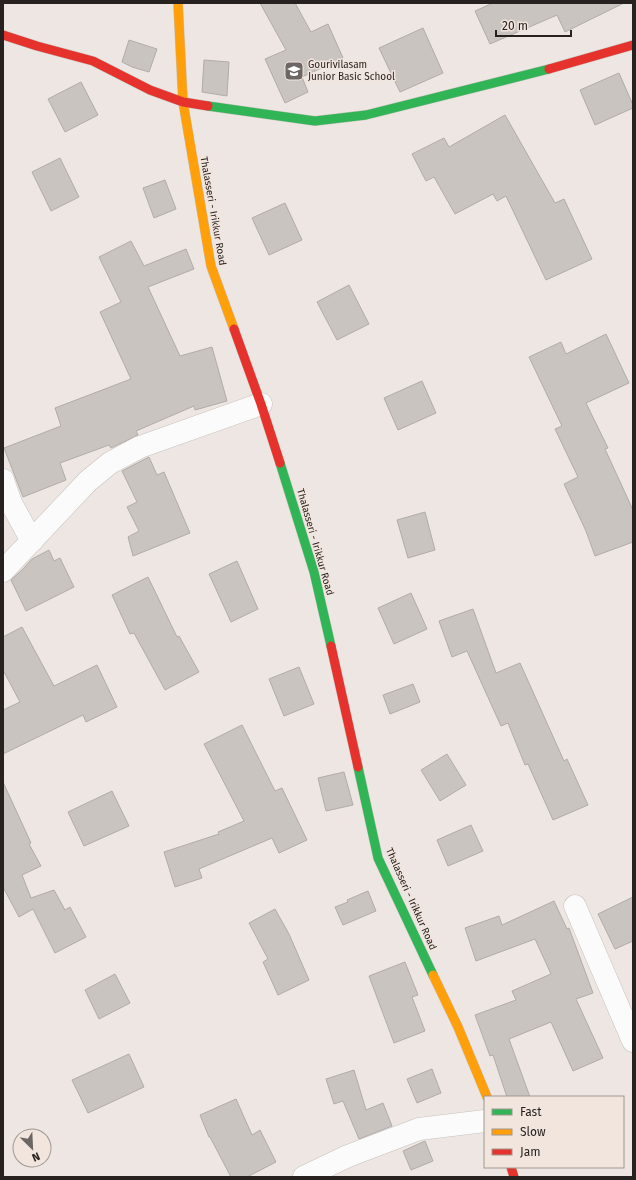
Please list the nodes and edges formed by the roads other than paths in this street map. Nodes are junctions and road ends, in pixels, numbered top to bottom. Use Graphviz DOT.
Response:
graph roads {
  1 [pos="178,3"];
  2 [pos="3,35"];
  3 [pos="633,45"];
  4 [pos="183,102"];
  5 [pos="261,404"];
  6 [pos="3,480"];
  7 [pos="32,541"];
  8 [pos="3,572"];
  9 [pos="574,906"];
  10 [pos="633,1041"];
  11 [pos="487,1096"];
  12 [pos="484,1121"];
  13 [pos="304,1177"];
  1 -- 4 [label="main road, Thalasseri - Irikkur Road"];
  2 -- 4 [label="main road"];
  3 -- 4 [label="main road"];
  4 -- 5 [label="main road, Thalasseri - Irikkur Road"];
  5 -- 7 [label="street"];
  5 -- 11 [label="main road, Thalasseri - Irikkur Road"];
  6 -- 7 [label="street"];
  7 -- 8 [label="street"];
  9 -- 10 [label="street"];
  12 -- 13 [label="street"];
}
